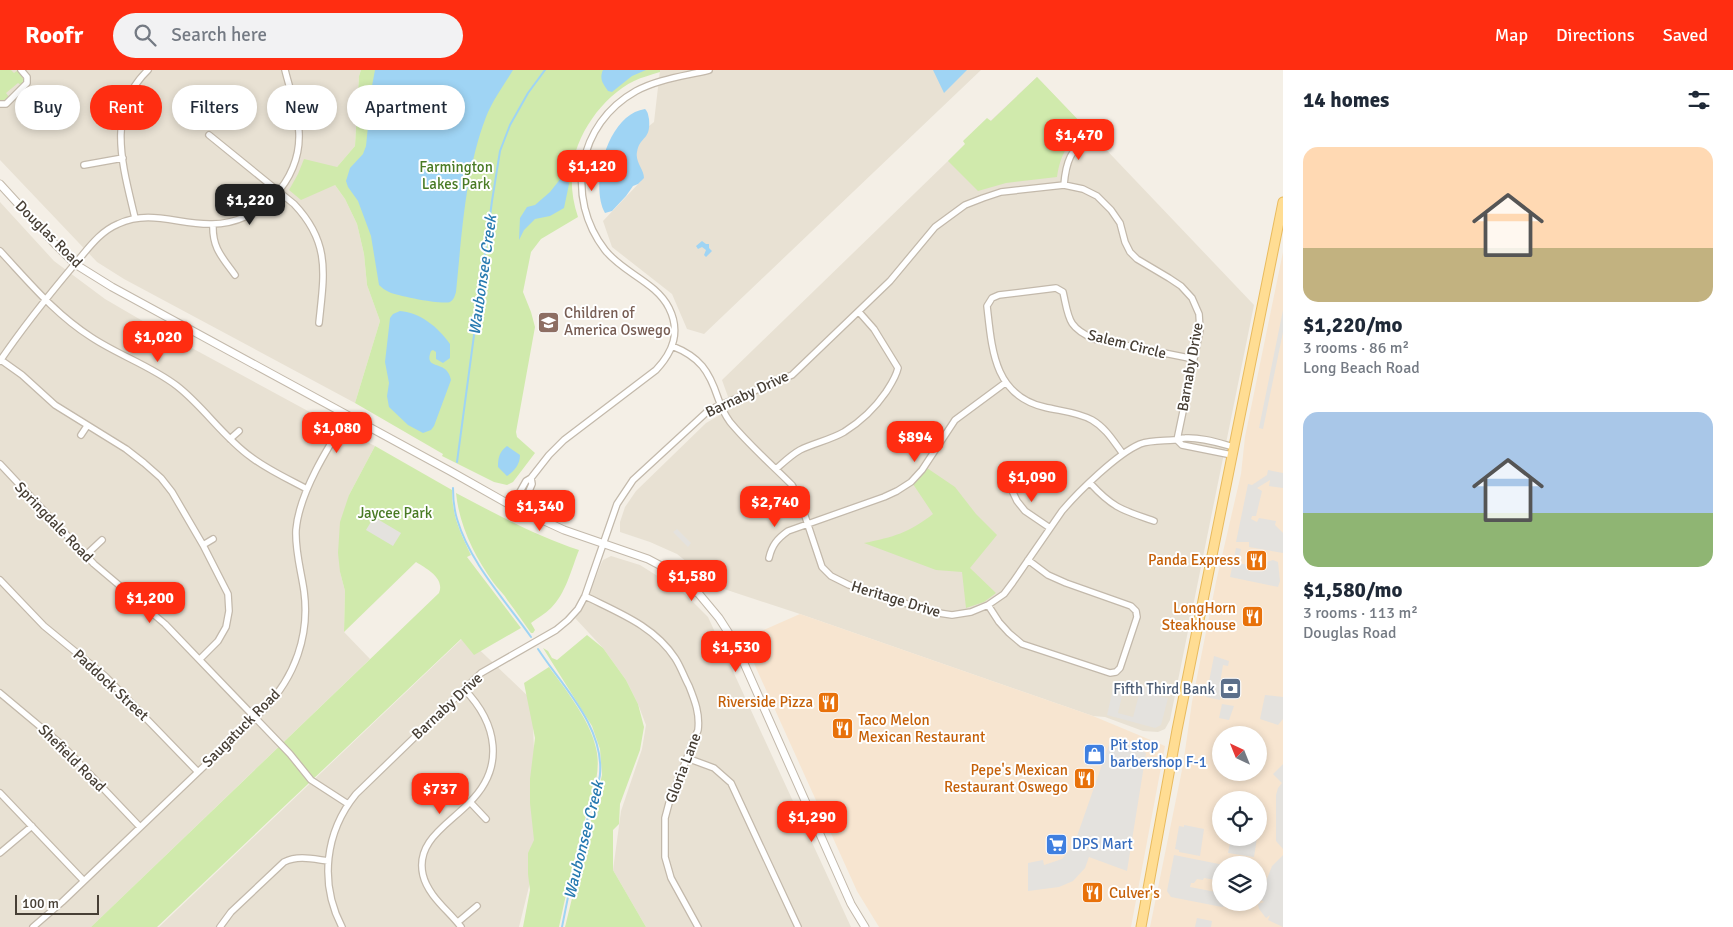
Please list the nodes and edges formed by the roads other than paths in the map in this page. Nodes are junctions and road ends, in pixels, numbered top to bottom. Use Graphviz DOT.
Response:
graph roads {
  1 [pos="21,70"];
  2 [pos="148,70"];
  3 [pos="285,70"];
  4 [pos="709,70"];
  5 [pos="695,72"];
  6 [pos="0,104"];
  7 [pos="209,134"];
  8 [pos="1089,134"];
  9 [pos="122,158"];
  10 [pos="84,165"];
  11 [pos="0,184"];
  12 [pos="1064,185"];
  13 [pos="279,192"];
  14 [pos="1283,202"];
  15 [pos="135,218"];
  16 [pos="213,224"];
  17 [pos="0,251"];
  18 [pos="75,264"];
  19 [pos="235,275"];
  20 [pos="46,300"];
  21 [pos="858,312"];
  22 [pos="319,323"];
  23 [pos="672,346"];
  24 [pos="1194,359"];
  25 [pos="0,360"];
  26 [pos="1005,383"];
  27 [pos="720,404"];
  28 [pos="348,416"];
  29 [pos="87,426"];
  30 [pos="239,431"];
  31 [pos="82,435"];
  32 [pos="230,439"];
  33 [pos="1177,440"];
  34 [pos="1233,451"];
  35 [pos="1123,454"];
  36 [pos="0,464"];
  37 [pos="776,469"];
  38 [pos="531,478"];
  39 [pos="1008,482"];
  40 [pos="1090,483"];
  41 [pos="307,489"];
  42 [pos="512,506"];
  43 [pos="521,510"];
  44 [pos="1154,521"];
  45 [pos="807,523"];
  46 [pos="1050,528"];
  47 [pos="213,539"];
  48 [pos="102,540"];
  49 [pos="603,544"];
  50 [pos="203,545"];
  51 [pos="86,555"];
  52 [pos="769,558"];
  53 [pos="1028,560"];
  54 [pos="0,580"];
  55 [pos="585,596"];
  56 [pos="988,604"];
  57 [pos="200,659"];
  58 [pos="464,689"];
  59 [pos="0,693"];
  60 [pos="254,718"];
  61 [pos="687,758"];
  62 [pos="198,772"];
  63 [pos="0,793"];
  64 [pos="470,802"];
  65 [pos="348,804"];
  66 [pos="486,820"];
  67 [pos="32,826"];
  68 [pos="140,827"];
  69 [pos="0,853"];
  70 [pos="328,861"];
  71 [pos="84,880"];
  72 [pos="477,906"];
  73 [pos="460,925"];
  74 [pos="33,927"];
  75 [pos="220,927"];
  76 [pos="342,927"];
  77 [pos="698,927"];
  78 [pos="798,927"];
  79 [pos="865,927"];
  80 [pos="1140,927"];
  1 -- 6 [label="street"];
  2 -- 9 [label="street"];
  3 -- 13 [label="street"];
  4 -- 5 [label="street"];
  5 -- 23 [label="street"];
  7 -- 13 [label="street"];
  8 -- 12 [label="street"];
  9 -- 10 [label="street"];
  9 -- 15 [label="street"];
  11 -- 18 [label="street, Douglas Road"];
  12 -- 21 [label="street, Barnaby Drive"];
  12 -- 24 [label="street, Barnaby Drive"];
  13 -- 16 [label="street"];
  13 -- 22 [label="street"];
  14 -- 34 [label="main road"];
  15 -- 16 [label="street"];
  15 -- 18 [label="street"];
  16 -- 19 [label="street"];
  17 -- 20 [label="street"];
  18 -- 20 [label="street"];
  18 -- 28 [label="street, Douglas Road"];
  20 -- 25 [label="street"];
  20 -- 32 [label="street"];
  21 -- 27 [label="street, Barnaby Drive"];
  21 -- 37 [label="street"];
  23 -- 27 [label="street, Heritage Drive"];
  23 -- 38 [label="street"];
  24 -- 26 [label="street, Salem Circle"];
  24 -- 33 [label="street, Barnaby Drive"];
  25 -- 29 [label="street"];
  26 -- 35 [label="street, Salem Circle"];
  26 -- 45 [label="street"];
  27 -- 37 [label="street, Heritage Drive"];
  27 -- 49 [label="street, Barnaby Drive"];
  28 -- 41 [label="street, Saugatuck Road"];
  28 -- 42 [label="street, Douglas Road"];
  29 -- 31 [label="street"];
  29 -- 50 [label="street"];
  30 -- 32 [label="street"];
  32 -- 41 [label="street"];
  33 -- 34 [label="street, Heritage Drive"];
  33 -- 35 [label="street, Heritage Drive"];
  34 -- 80 [label="main road"];
  35 -- 40 [label="street, Heritage Drive"];
  36 -- 51 [label="street, Springdale Road"];
  37 -- 45 [label="street, Heritage Drive"];
  38 -- 42 [label="street"];
  38 -- 43 [label="street"];
  39 -- 46 [label="street"];
  40 -- 44 [label="street"];
  40 -- 46 [label="street, Heritage Drive"];
  41 -- 60 [label="street, Saugatuck Road"];
  42 -- 43 [label="street, Douglas Road"];
  43 -- 49 [label="street, Douglas Road"];
  45 -- 52 [label="street"];
  45 -- 56 [label="street, Heritage Drive"];
  46 -- 53 [label="street, Heritage Drive"];
  47 -- 50 [label="street"];
  48 -- 51 [label="street"];
  49 -- 55 [label="street, Barnaby Drive"];
  49 -- 79 [label="street, Douglas Road"];
  50 -- 57 [label="street"];
  51 -- 57 [label="street, Springdale Road"];
  53 -- 56 [label="street, Heritage Drive"];
  53 -- 56 [label="street"];
  54 -- 62 [label="street, Paddock Street"];
  55 -- 58 [label="street, Barnaby Drive"];
  55 -- 61 [label="street, Gloria Lane"];
  57 -- 60 [label="street, Springdale Road"];
  58 -- 64 [label="street"];
  58 -- 65 [label="street, Barnaby Drive"];
  59 -- 68 [label="street, Shefield Road"];
  60 -- 62 [label="street, Saugatuck Road"];
  60 -- 65 [label="street, Springdale Road"];
  61 -- 77 [label="street, Gloria Lane"];
  61 -- 78 [label="street"];
  62 -- 68 [label="street, Saugatuck Road"];
  63 -- 67 [label="street"];
  64 -- 66 [label="street"];
  64 -- 73 [label="street"];
  65 -- 70 [label="street, Barnaby Drive"];
  67 -- 69 [label="street"];
  67 -- 71 [label="street"];
  68 -- 71 [label="street, Saugatuck Road"];
  70 -- 75 [label="street"];
  70 -- 76 [label="street, Barnaby Drive"];
  71 -- 74 [label="street, Saugatuck Road"];
  72 -- 73 [label="street"];
}
